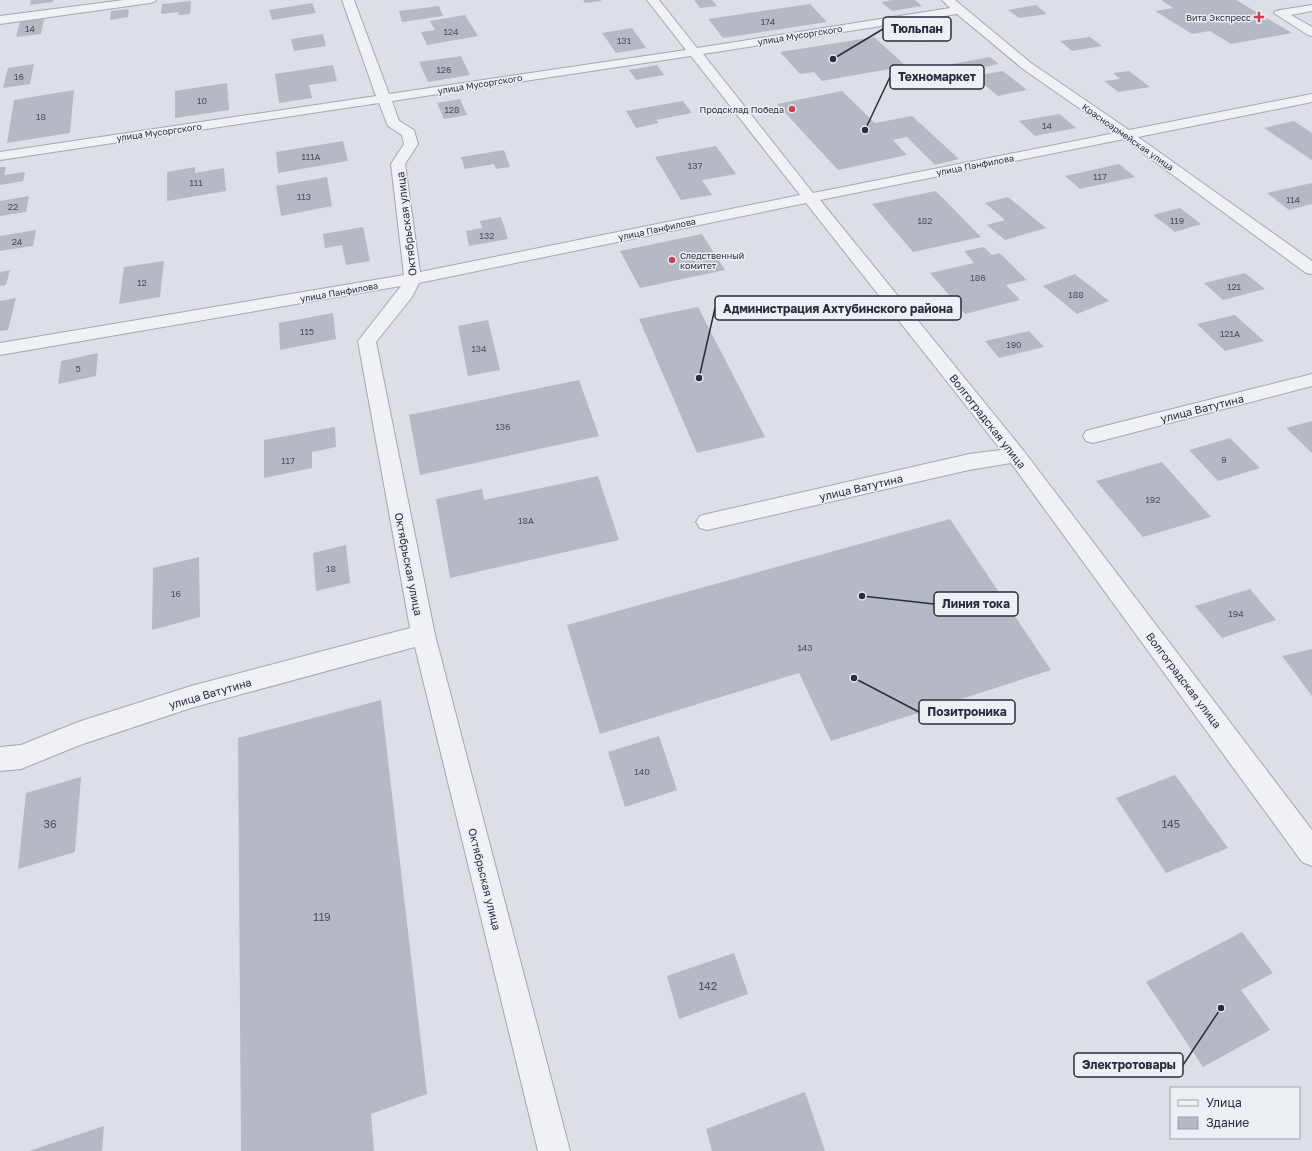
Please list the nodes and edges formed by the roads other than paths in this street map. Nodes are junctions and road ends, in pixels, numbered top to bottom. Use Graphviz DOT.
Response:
graph roads {
  1 [pos="150,0"];
  2 [pos="348,0"];
  3 [pos="653,0"];
  4 [pos="948,0"];
  5 [pos="1312,8"];
  6 [pos="959,10"];
  7 [pos="0,20"];
  8 [pos="1312,32"];
  9 [pos="695,52"];
  10 [pos="1312,98"];
  11 [pos="385,99"];
  12 [pos="1127,135"];
  13 [pos="0,156"];
  14 [pos="809,198"];
  15 [pos="1312,269"];
  16 [pos="414,279"];
  17 [pos="0,349"];
  18 [pos="1312,380"];
  19 [pos="1093,436"];
  20 [pos="1016,455"];
  21 [pos="707,522"];
  22 [pos="423,635"];
  23 [pos="0,759"];
  24 [pos="1312,852"];
  25 [pos="554,1151"];
  1 -- 7 [label="street"];
  2 -- 11 [label="street, Октябрьская улица"];
  3 -- 9 [label="street, Волгоградская улица"];
  4 -- 6 [label="street, Красноармейская улица"];
  5 -- 8 [label="street"];
  6 -- 9 [label="street, улица Мусоргского"];
  6 -- 12 [label="street, Красноармейская улица"];
  9 -- 11 [label="street, улица Мусоргского"];
  9 -- 14 [label="street, Волгоградская улица"];
  10 -- 12 [label="street, улица Панфилова"];
  11 -- 13 [label="street, улица Мусоргского"];
  11 -- 16 [label="street, Октябрьская улица"];
  12 -- 14 [label="street, улица Панфилова"];
  12 -- 15 [label="street, Красноармейская улица"];
  14 -- 16 [label="street, улица Панфилова"];
  14 -- 20 [label="street, Волгоградская улица"];
  16 -- 17 [label="street, улица Панфилова"];
  16 -- 22 [label="street, Октябрьская улица"];
  18 -- 19 [label="street, улица Ватутина"];
  20 -- 21 [label="street, улица Ватутина"];
  20 -- 24 [label="street, Волгоградская улица"];
  22 -- 23 [label="street, улица Ватутина"];
  22 -- 25 [label="street, Октябрьская улица"];
}
